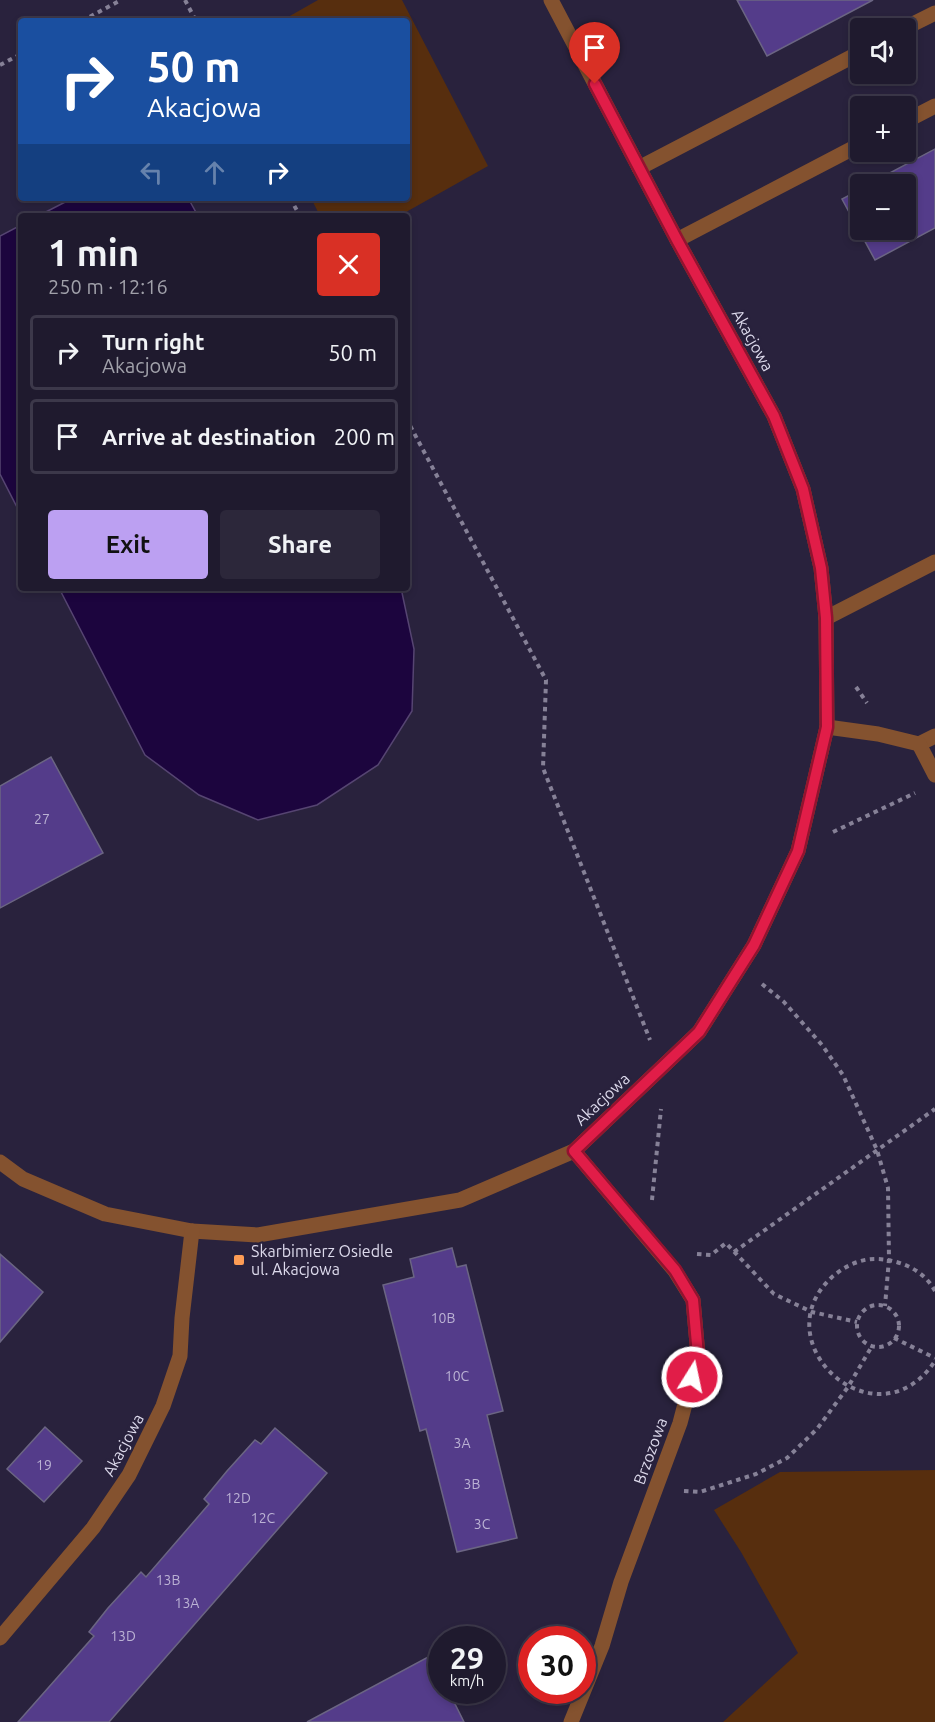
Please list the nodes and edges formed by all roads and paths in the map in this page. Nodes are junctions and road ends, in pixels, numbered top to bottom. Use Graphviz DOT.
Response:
graph roads {
  1 [pos="122,0"];
  2 [pos="185,0"];
  3 [pos="551,0"];
  4 [pos="935,13"];
  5 [pos="88,18"];
  6 [pos="194,18"];
  7 [pos="916,22"];
  8 [pos="18,56"];
  9 [pos="850,58"];
  10 [pos="0,65"];
  11 [pos="935,106"];
  12 [pos="916,116"];
  13 [pos="850,150"];
  14 [pos="639,168"];
  15 [pos="677,240"];
  16 [pos="410,425"];
  17 [pos="935,562"];
  18 [pos="826,618"];
  19 [pos="827,727"];
  20 [pos="935,736"];
  21 [pos="919,744"];
  22 [pos="935,775"];
  23 [pos="924,788"];
  24 [pos="829,833"];
  25 [pos="755,978"];
  26 [pos="661,1069"];
  27 [pos="662,1101"];
  28 [pos="935,1108"];
  29 [pos="877,1150"];
  30 [pos="574,1151"];
  31 [pos="0,1162"];
  32 [pos="651,1202"];
  33 [pos="192,1231"];
  34 [pos="734,1252"];
  35 [pos="695,1254"];
  36 [pos="889,1259"];
  37 [pos="935,1291"];
  38 [pos="885,1306"];
  39 [pos="812,1312"];
  40 [pos="857,1322"];
  41 [pos="894,1338"];
  42 [pos="872,1346"];
  43 [pos="935,1359"];
  44 [pos="848,1387"];
  45 [pos="657,1485"];
  46 [pos="0,1638"];
  47 [pos="571,1722"];
  1 -- 5 [label="path"];
  2 -- 6 [label="path"];
  3 -- 14 [label="street, Akacjowa"];
  4 -- 7 [label="street"];
  8 -- 10 [label="path"];
  9 -- 14 [label="street"];
  11 -- 12 [label="street"];
  13 -- 15 [label="street"];
  14 -- 15 [label="street, Akacjowa"];
  15 -- 18 [label="street, Akacjowa"];
  16 -- 26 [label="path"];
  17 -- 18 [label="street"];
  18 -- 19 [label="street, Akacjowa"];
  19 -- 21 [label="street"];
  19 -- 26 [label="street, Akacjowa"];
  20 -- 21 [label="street"];
  21 -- 22 [label="street"];
  23 -- 24 [label="path"];
  25 -- 29 [label="path"];
  26 -- 30 [label="street, Akacjowa"];
  27 -- 32 [label="path"];
  28 -- 29 [label="path"];
  29 -- 34 [label="path"];
  29 -- 36 [label="path"];
  30 -- 33 [label="street, Akacjowa"];
  30 -- 45 [label="street, Brzozowa"];
  31 -- 33 [label="street, Akacjowa"];
  33 -- 46 [label="street, Akacjowa"];
  34 -- 35 [label="path"];
  34 -- 39 [label="path"];
  36 -- 37 [label="path"];
  36 -- 38 [label="path"];
  36 -- 39 [label="path"];
  38 -- 40 [label="path"];
  38 -- 41 [label="path"];
  39 -- 40 [label="path"];
  39 -- 44 [label="path"];
  40 -- 42 [label="path"];
  41 -- 42 [label="path"];
  41 -- 43 [label="path"];
  42 -- 44 [label="path"];
  43 -- 44 [label="path"];
  44 -- 45 [label="path"];
  45 -- 47 [label="street, Brzozowa"];
}
